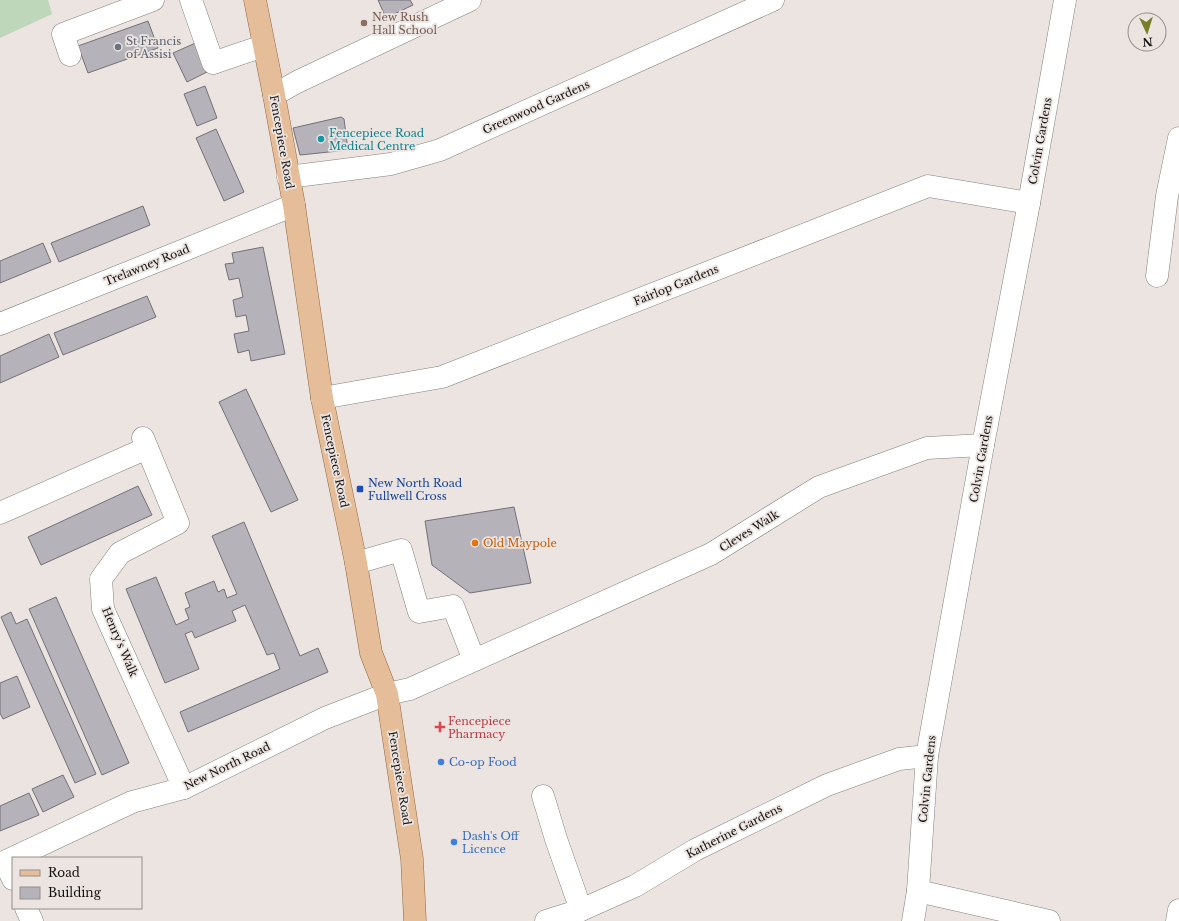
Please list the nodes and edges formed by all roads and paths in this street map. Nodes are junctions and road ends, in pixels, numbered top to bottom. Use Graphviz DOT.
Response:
graph roads {
  1 [pos="153,0"];
  2 [pos="191,0"];
  3 [pos="255,0"];
  4 [pos="470,0"];
  5 [pos="773,0"];
  6 [pos="1065,0"];
  7 [pos="263,46"];
  8 [pos="70,55"];
  9 [pos="274,95"];
  10 [pos="1179,138"];
  11 [pos="288,177"];
  12 [pos="1029,203"];
  13 [pos="294,205"];
  14 [pos="1157,276"];
  15 [pos="0,324"];
  16 [pos="322,398"];
  17 [pos="983,445"];
  18 [pos="0,513"];
  19 [pos="356,563"];
  20 [pos="474,660"];
  21 [pos="387,694"];
  22 [pos="927,756"];
  23 [pos="184,788"];
  24 [pos="543,796"];
  25 [pos="27,857"];
  26 [pos="918,891"];
  27 [pos="26,909"];
  28 [pos="581,910"];
  29 [pos="1179,910"];
  30 [pos="32,921"];
  31 [pos="415,921"];
  32 [pos="546,921"];
  33 [pos="913,921"];
  34 [pos="1049,921"];
  35 [pos="1177,921"];
  1 -- 8 [label="street"];
  2 -- 7 [label="street"];
  3 -- 7 [label="main road, Fencepiece Road"];
  4 -- 9 [label="street"];
  5 -- 11 [label="street, Greenwood Gardens"];
  6 -- 12 [label="street, Colvin Gardens"];
  7 -- 9 [label="main road, Fencepiece Road"];
  9 -- 11 [label="main road, Fencepiece Road"];
  10 -- 14 [label="street"];
  11 -- 13 [label="main road, Fencepiece Road"];
  12 -- 16 [label="street, Fairlop Gardens"];
  12 -- 17 [label="street, Colvin Gardens"];
  13 -- 15 [label="street, Trelawney Road"];
  13 -- 16 [label="main road, Fencepiece Road"];
  16 -- 19 [label="main road, Fencepiece Road"];
  17 -- 20 [label="street, Cleves Walk"];
  17 -- 22 [label="street, Colvin Gardens"];
  18 -- 23 [label="street, Henry's Walk"];
  19 -- 20 [label="street"];
  19 -- 21 [label="main road, Fencepiece Road"];
  20 -- 21 [label="street, New North Road"];
  21 -- 23 [label="street, New North Road"];
  21 -- 31 [label="main road, Fencepiece Road"];
  22 -- 26 [label="street, Colvin Gardens"];
  22 -- 28 [label="street, Katherine Gardens"];
  23 -- 25 [label="street, New North Road"];
  24 -- 28 [label="street"];
  26 -- 33 [label="street, Colvin Gardens"];
  26 -- 34 [label="street"];
  27 -- 30 [label="street"];
  28 -- 32 [label="street, Katherine Gardens"];
  29 -- 35 [label="street"];
}
